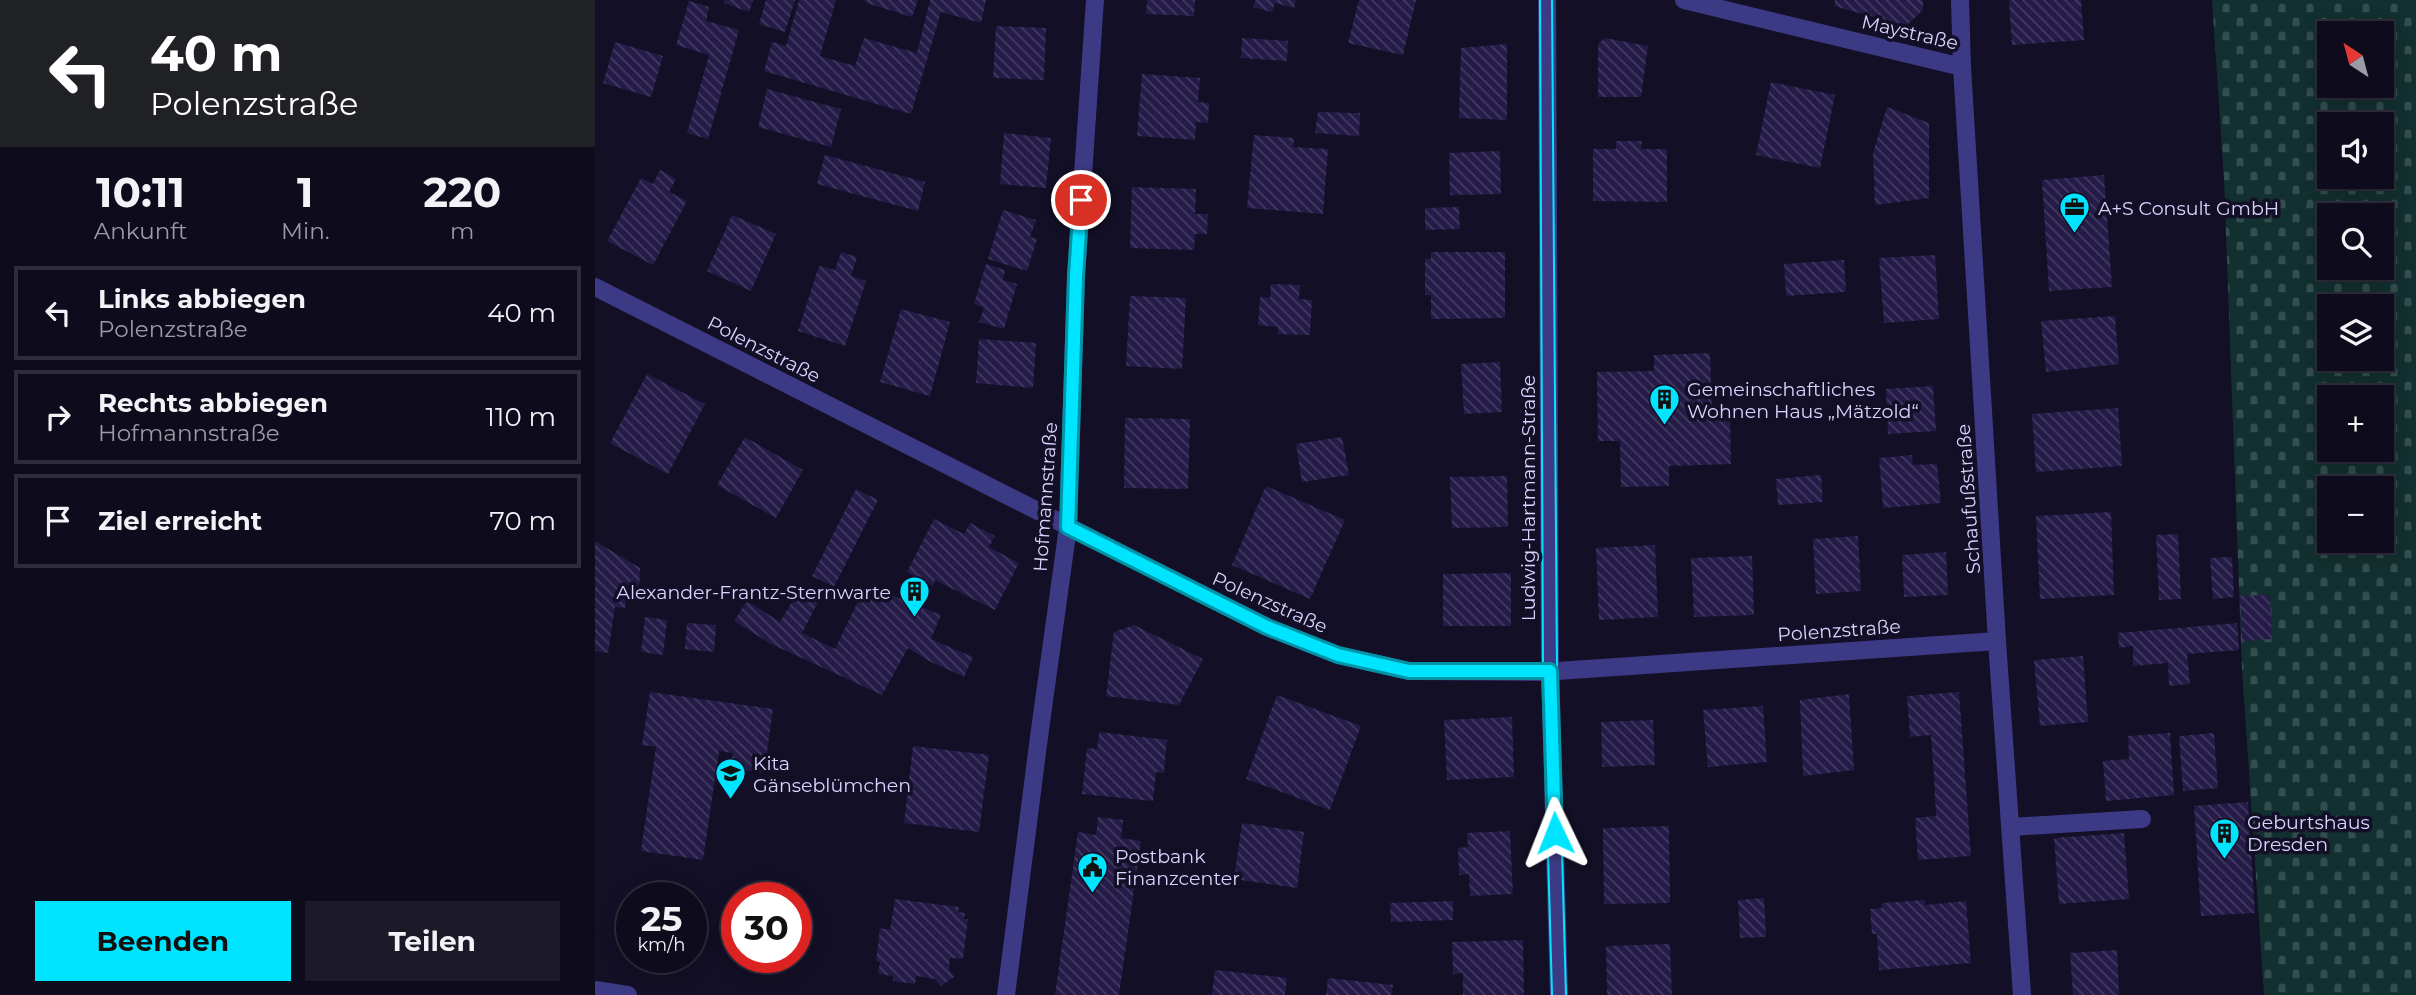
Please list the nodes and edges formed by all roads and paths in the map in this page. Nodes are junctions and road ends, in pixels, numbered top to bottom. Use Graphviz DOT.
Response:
graph roads {
  1 [pos="1095,0"];
  2 [pos="1547,0"];
  3 [pos="1683,0"];
  4 [pos="1960,0"];
  5 [pos="1962,67"];
  6 [pos="595,287"];
  7 [pos="1068,527"];
  8 [pos="1997,641"];
  9 [pos="1550,671"];
  10 [pos="2142,819"];
  11 [pos="2011,827"];
  12 [pos="595,990"];
  13 [pos="628,995"];
  14 [pos="1006,995"];
  15 [pos="1559,995"];
  16 [pos="2022,995"];
  1 -- 7 [label="street, Hofmannstraße"];
  2 -- 9 [label="street, Ludwig-Hartmann-Straße"];
  3 -- 5 [label="street, Maystraße"];
  4 -- 5 [label="street, Schaufußstraße"];
  5 -- 8 [label="street, Schaufußstraße"];
  6 -- 7 [label="street, Polenzstraße"];
  7 -- 9 [label="street, Polenzstraße"];
  7 -- 14 [label="street, Hofmannstraße"];
  8 -- 9 [label="street, Polenzstraße"];
  8 -- 11 [label="street, Schaufußstraße"];
  9 -- 15 [label="street, Ludwig-Hartmann-Straße"];
  10 -- 11 [label="street"];
  11 -- 16 [label="street, Schaufußstraße"];
  12 -- 13 [label="street"];
}
